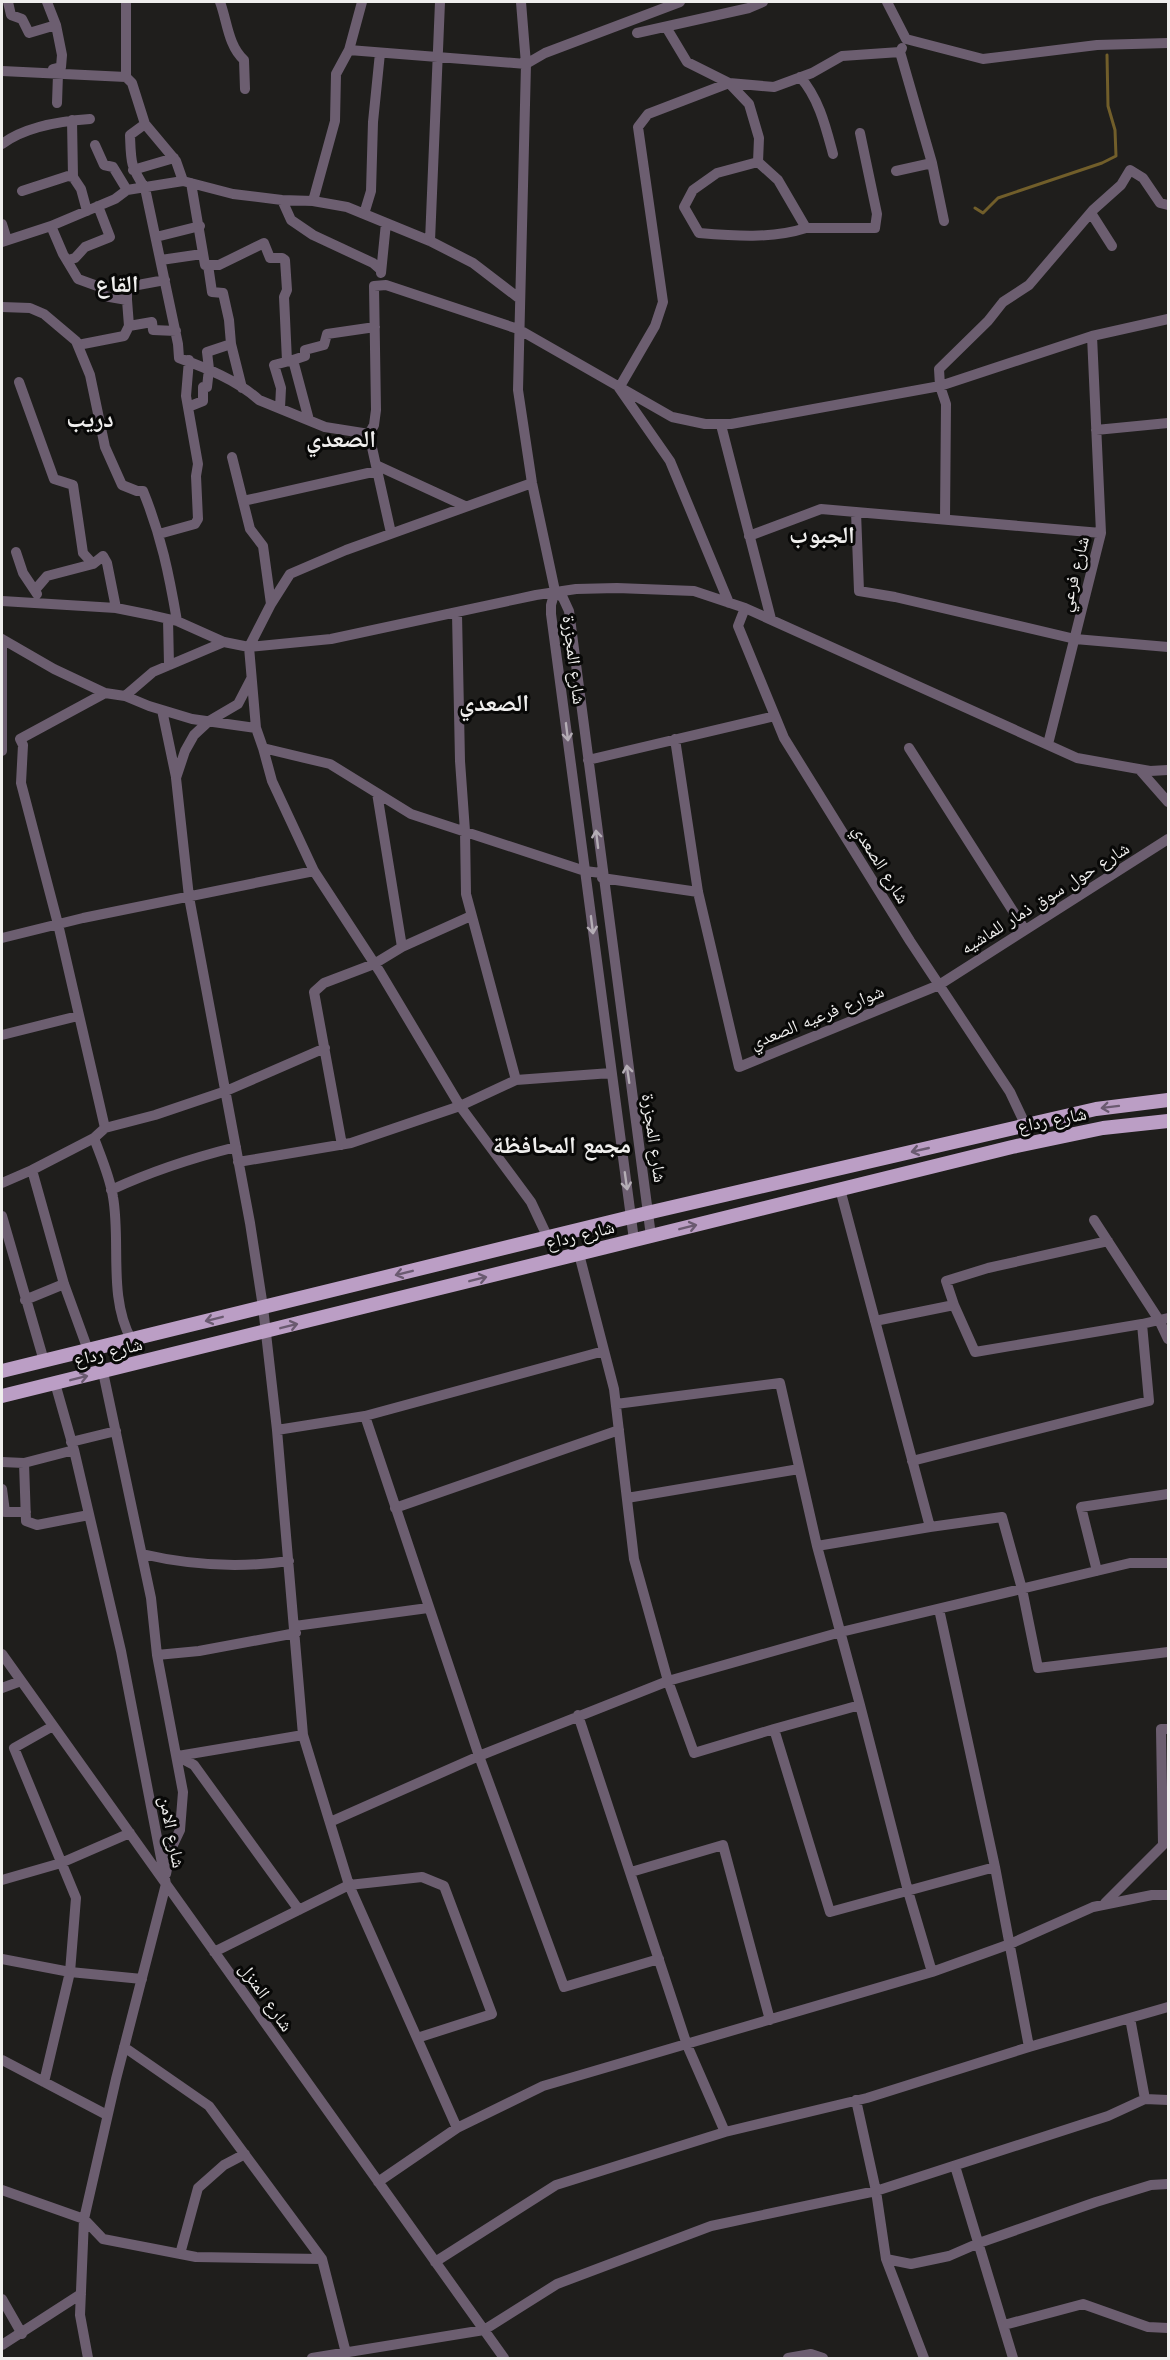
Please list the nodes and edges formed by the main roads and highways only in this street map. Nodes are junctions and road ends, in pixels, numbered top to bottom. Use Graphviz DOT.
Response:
graph roads {
  1 [pos="1168,1100"];
  2 [pos="1168,1121"];
  3 [pos="2,1371"];
  4 [pos="2,1396"];
  1 -- 3 [label="main road, شارع رداع, one-way"];
  4 -- 2 [label="main road, شارع رداع, one-way"];
}
